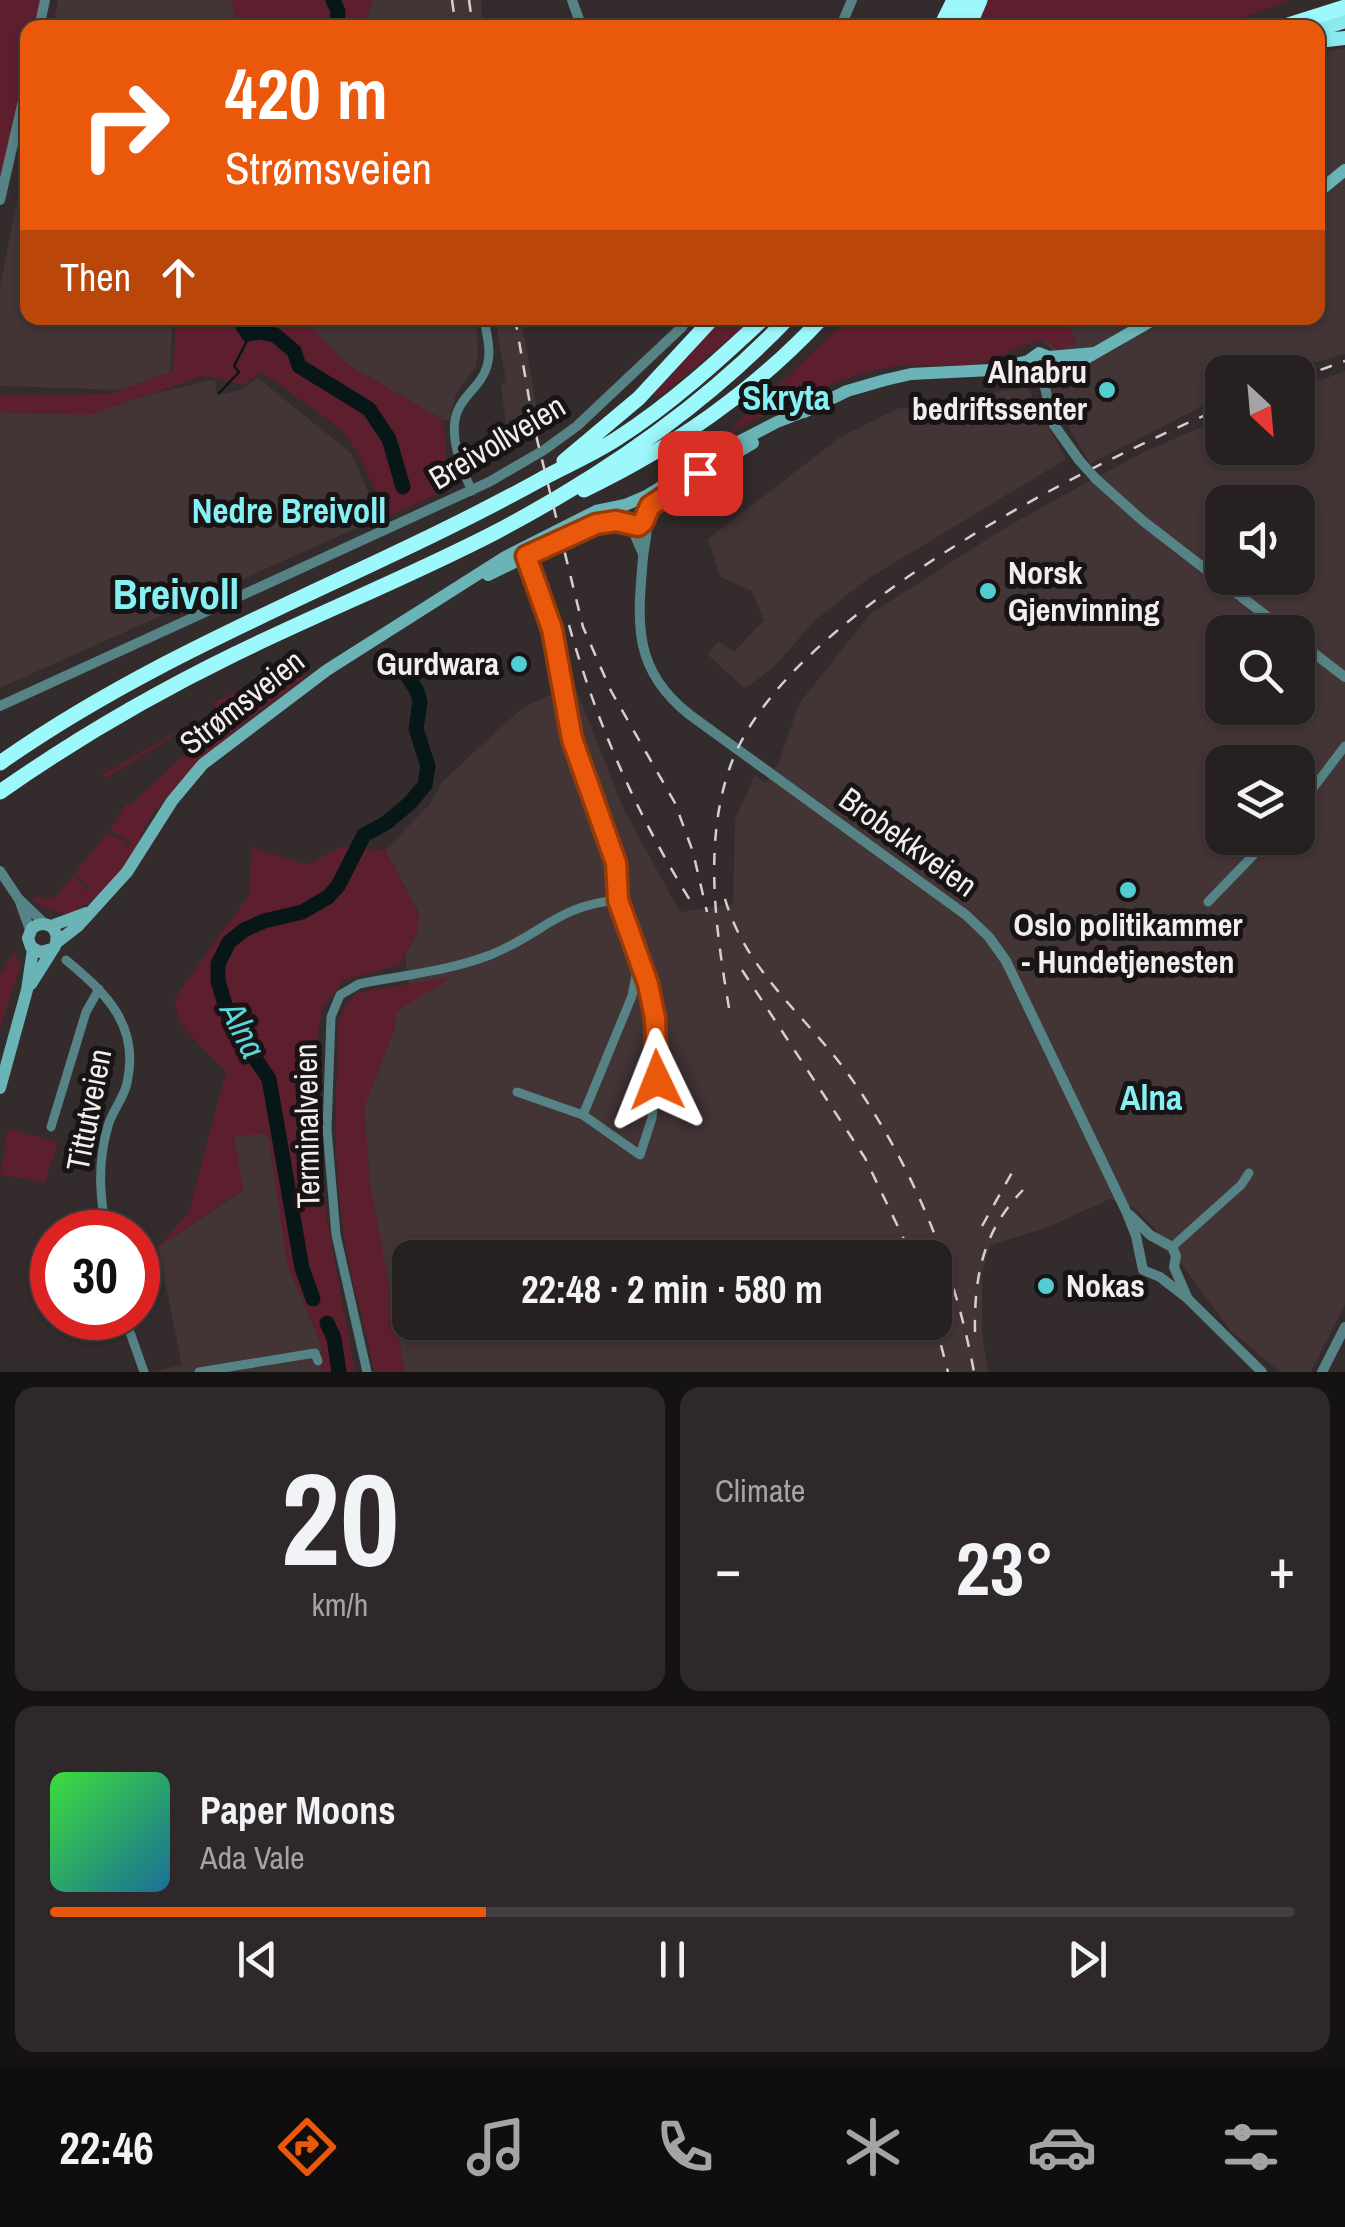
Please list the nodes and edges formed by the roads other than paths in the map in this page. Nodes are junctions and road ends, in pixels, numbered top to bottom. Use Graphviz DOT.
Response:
graph roads {
  1 [pos="1330,0"];
  2 [pos="1345,6"];
  3 [pos="1295,20"];
  4 [pos="1302,20"];
  5 [pos="20,114"];
  6 [pos="1345,170"];
  7 [pos="1325,186"];
  8 [pos="0,200"];
  9 [pos="485,325"];
  10 [pos="676,325"];
  11 [pos="681,325"];
  12 [pos="707,325"];
  13 [pos="756,325"];
  14 [pos="780,325"];
  15 [pos="815,325"];
  16 [pos="1144,325"];
  17 [pos="670,337"];
  18 [pos="1028,361"];
  19 [pos="991,370"];
  20 [pos="1044,370"];
  21 [pos="808,410"];
  22 [pos="546,477"];
  23 [pos="472,491"];
  24 [pos="629,503"];
  25 [pos="646,515"];
  26 [pos="627,524"];
  27 [pos="497,531"];
  28 [pos="524,552"];
  29 [pos="643,555"];
  30 [pos="1264,615"];
  31 [pos="1315,654"];
  32 [pos="1345,677"];
  33 [pos="0,706"];
  34 [pos="1345,746"];
  35 [pos="0,763"];
  36 [pos="1315,786"];
  37 [pos="0,792"];
  38 [pos="1254,855"];
  39 [pos="0,870"];
  40 [pos="18,898"];
  41 [pos="618,900"];
  42 [pos="1208,902"];
  43 [pos="93,909"];
  44 [pos="48,925"];
  45 [pos="30,930"];
  46 [pos="54,946"];
  47 [pos="32,949"];
  48 [pos="66,960"];
  49 [pos="638,962"];
  50 [pos="99,989"];
  51 [pos="27,990"];
  52 [pos="0,1088"];
  53 [pos="516,1092"];
  54 [pos="584,1115"];
  55 [pos="51,1127"];
  56 [pos="1248,1173"];
  57 [pos="102,1210"];
  58 [pos="1126,1211"];
  59 [pos="1158,1240"];
  60 [pos="1172,1247"];
  61 [pos="1141,1252"];
  62 [pos="1174,1267"];
  63 [pos="1160,1277"];
  64 [pos="1188,1298"];
  65 [pos="1345,1327"];
  66 [pos="133,1340"];
  67 [pos="318,1361"];
  68 [pos="1323,1371"];
  69 [pos="144,1372"];
  70 [pos="199,1372"];
  71 [pos="367,1372"];
  72 [pos="1262,1372"];
  1 -- 3 [label="highway"];
  2 -- 4 [label="highway"];
  5 -- 8 [label="street"];
  6 -- 7 [label="main road"];
  9 -- 23 [label="street"];
  10 -- 17 [label="street, Breivollveien"];
  11 -- 17 [label="street, Breivollveien"];
  12 -- 22 [label="highway"];
  13 -- 22 [label="highway"];
  14 -- 27 [label="highway"];
  15 -- 27 [label="highway"];
  16 -- 20 [label="main road"];
  17 -- 23 [label="street, Breivollveien"];
  18 -- 19 [label="main road"];
  18 -- 20 [label="main road"];
  18 -- 20 [label="main road"];
  19 -- 20 [label="main road"];
  19 -- 21 [label="main road"];
  20 -- 30 [label="street, bridge"];
  21 -- 24 [label="main road, Strømsveien"];
  21 -- 25 [label="main road"];
  22 -- 35 [label="highway"];
  23 -- 33 [label="street, Breivollveien"];
  24 -- 25 [label="main road"];
  24 -- 26 [label="main road"];
  24 -- 28 [label="main road, Strømsveien"];
  25 -- 26 [label="main road"];
  25 -- 29 [label="street, Brobekkveien"];
  26 -- 28 [label="main road, Strømsveien"];
  26 -- 29 [label="street, Brobekkveien"];
  27 -- 37 [label="highway"];
  28 -- 41 [label="street"];
  28 -- 43 [label="main road, Strømsveien"];
  29 -- 58 [label="street, Brobekkveien"];
  31 -- 32 [label="street"];
  34 -- 36 [label="street"];
  38 -- 42 [label="street"];
  39 -- 40 [label="street"];
  40 -- 44 [label="street"];
  40 -- 45 [label="street"];
  41 -- 49 [label="street"];
  41 -- 71 [label="street, Terminalveien"];
  43 -- 44 [label="main road, Strømsveien"];
  43 -- 46 [label="main road, Strømsveien"];
  44 -- 45 [label="main road"];
  44 -- 46 [label="main road"];
  45 -- 47 [label="main road"];
  46 -- 47 [label="main road"];
  46 -- 51 [label="main road, Strømsveien"];
  47 -- 51 [label="main road, Strømsveien"];
  48 -- 50 [label="street, Tittutveien"];
  49 -- 54 [label="street"];
  49 -- 54 [label="street"];
  50 -- 55 [label="street"];
  50 -- 57 [label="street, Tittutveien"];
  51 -- 52 [label="main road, Strømsveien"];
  53 -- 54 [label="street"];
  56 -- 60 [label="street"];
  58 -- 59 [label="street, Brobekkveien"];
  58 -- 61 [label="street, Brobekkveien"];
  59 -- 60 [label="street"];
  59 -- 61 [label="street"];
  60 -- 62 [label="street"];
  61 -- 63 [label="street"];
  62 -- 63 [label="street"];
  62 -- 64 [label="street"];
  63 -- 64 [label="street"];
  64 -- 72 [label="street"];
  65 -- 68 [label="street"];
  66 -- 69 [label="street"];
  67 -- 70 [label="street"];
}
